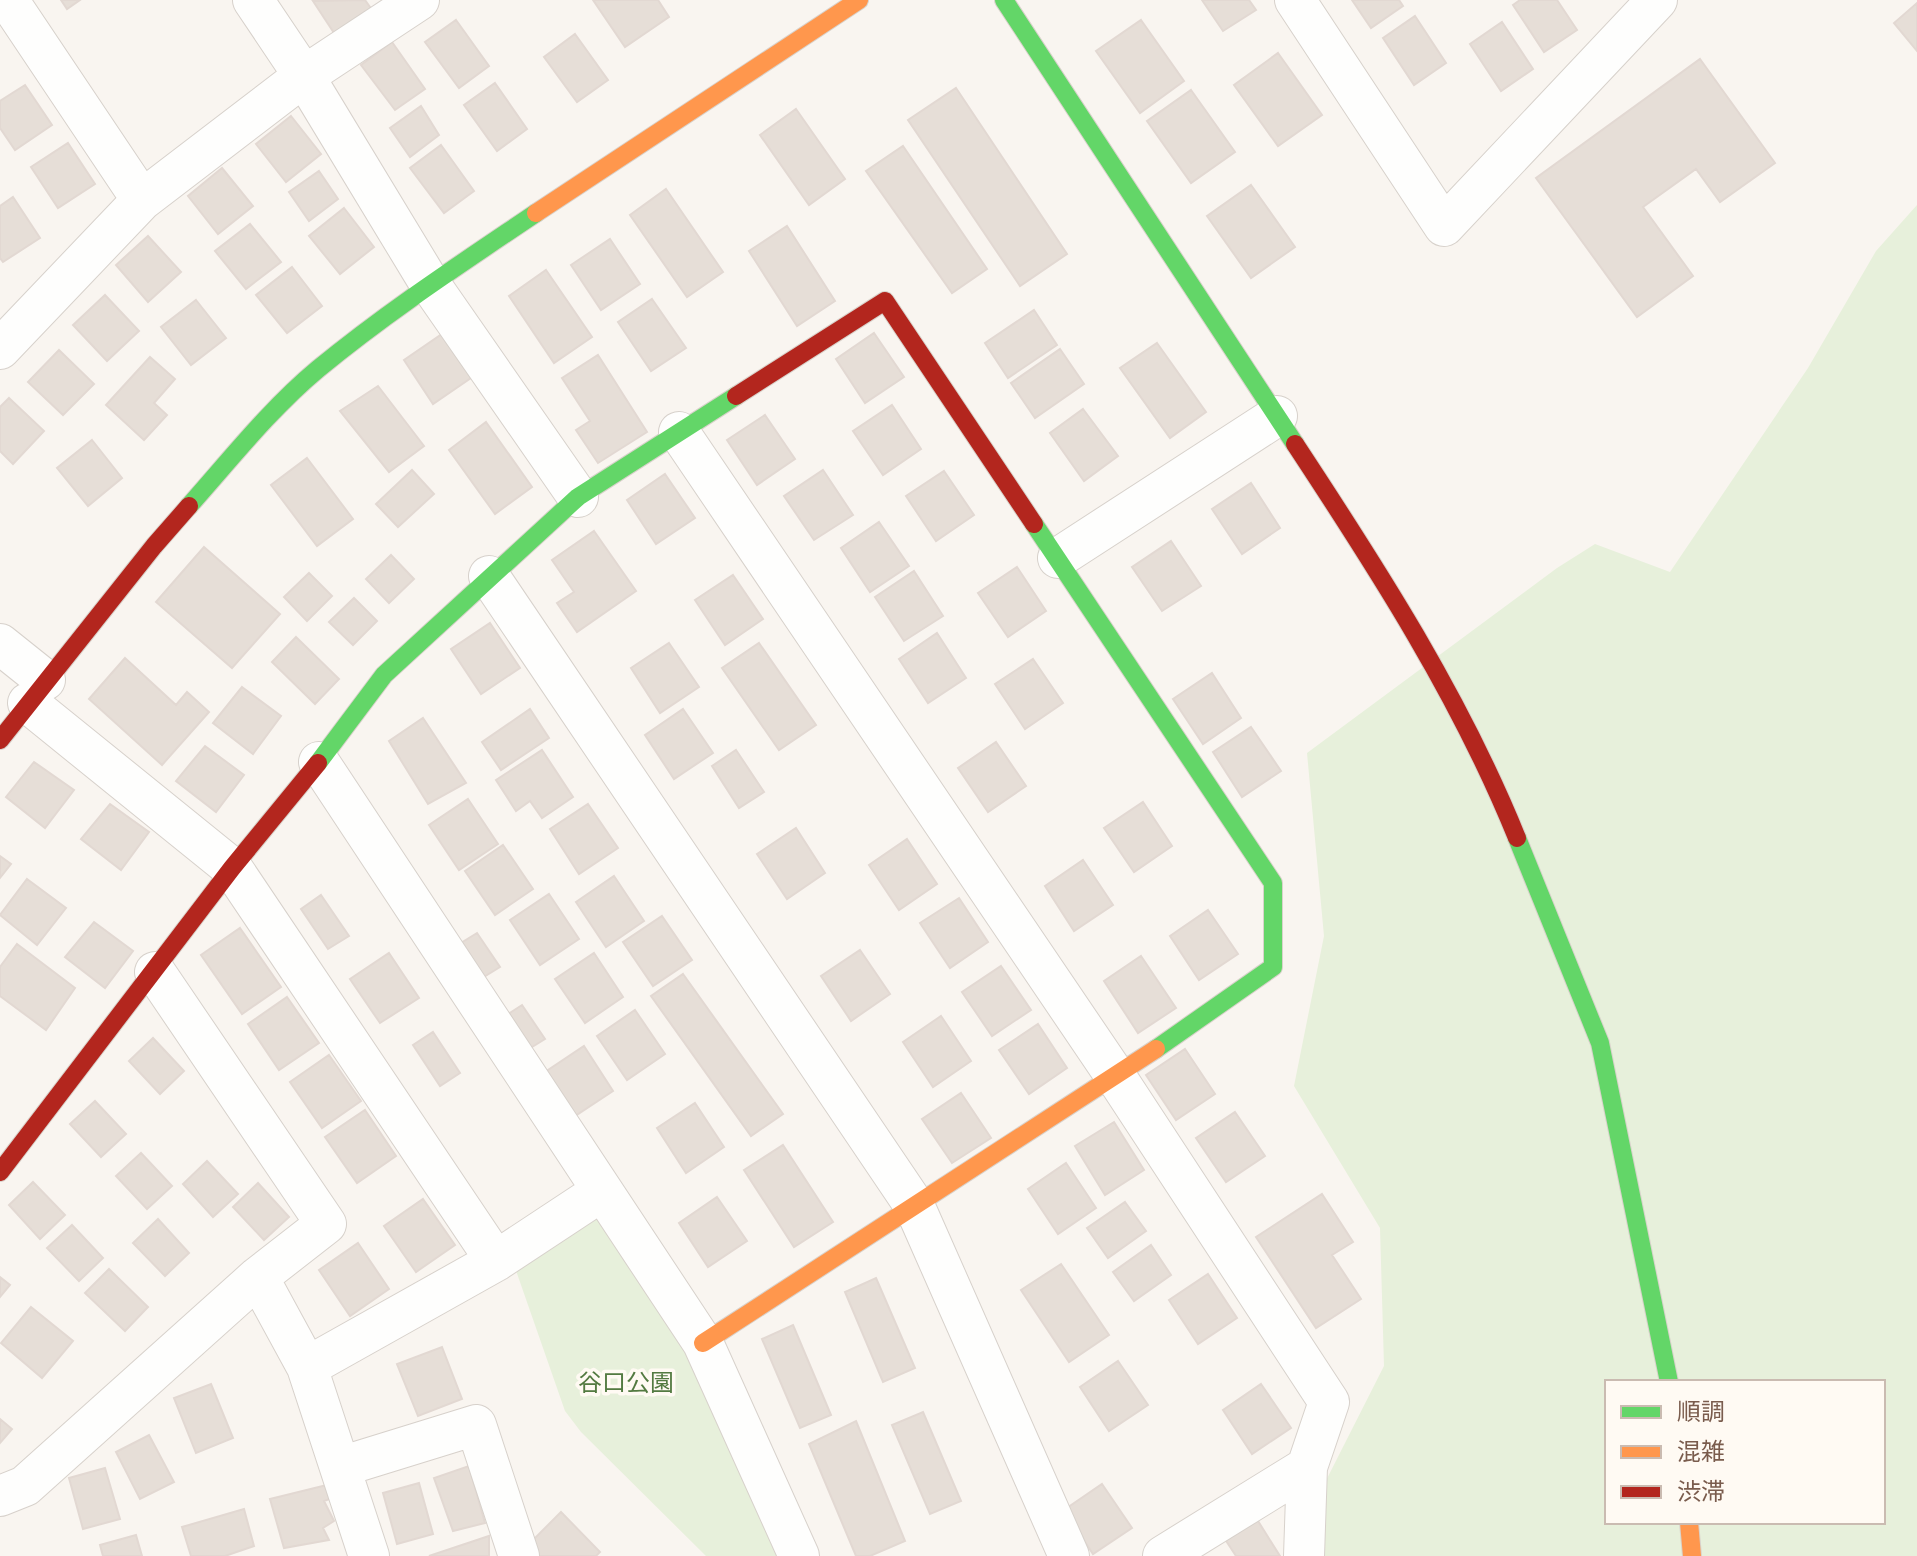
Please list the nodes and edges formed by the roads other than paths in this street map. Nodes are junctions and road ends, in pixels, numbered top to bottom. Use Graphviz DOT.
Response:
graph roads {
  1 [pos="8,0"];
  2 [pos="253,0"];
  3 [pos="419,0"];
  4 [pos="859,0"];
  5 [pos="1004,0"];
  6 [pos="1295,0"];
  7 [pos="1657,0"];
  8 [pos="304,76"];
  9 [pos="142,200"];
  10 [pos="430,284"];
  11 [pos="0,349"];
  12 [pos="1277,416"];
  13 [pos="679,432"];
  14 [pos="578,497"];
  15 [pos="1058,558"];
  16 [pos="489,576"];
  17 [pos="0,644"];
  18 [pos="37,691"];
  19 [pos="0,740"];
  20 [pos="319,762"];
  21 [pos="232,868"];
  22 [pos="155,972"];
  23 [pos="1116,1077"];
  24 [pos="0,1172"];
  25 [pos="602,1191"];
  26 [pos="914,1205"];
  27 [pos="496,1261"];
  28 [pos="258,1277"];
  29 [pos="703,1343"];
  30 [pos="307,1367"];
  31 [pos="1669,1380"];
  32 [pos="340,1467"];
  33 [pos="1307,1467"];
  34 [pos="0,1496"];
  35 [pos="1689,1524"];
  36 [pos="357,1553"];
  37 [pos="519,1556"];
  38 [pos="799,1556"];
  39 [pos="1069,1556"];
  40 [pos="1163,1556"];
  41 [pos="1304,1556"];
  42 [pos="1692,1556"];
  1 -- 9 [label="street"];
  2 -- 8 [label="street"];
  3 -- 8 [label="street"];
  4 -- 10 [label="street"];
  5 -- 12 [label="street"];
  6 -- 7 [label="street"];
  8 -- 9 [label="street"];
  8 -- 10 [label="street"];
  9 -- 11 [label="street"];
  10 -- 14 [label="street"];
  10 -- 18 [label="street"];
  12 -- 15 [label="street"];
  12 -- 31 [label="street"];
  13 -- 14 [label="street"];
  13 -- 15 [label="street"];
  13 -- 23 [label="street"];
  14 -- 16 [label="street"];
  15 -- 23 [label="street"];
  16 -- 20 [label="street"];
  16 -- 26 [label="street"];
  17 -- 18 [label="street"];
  18 -- 19 [label="street"];
  18 -- 21 [label="street"];
  20 -- 21 [label="street"];
  20 -- 25 [label="street"];
  21 -- 22 [label="street"];
  21 -- 27 [label="street"];
  22 -- 24 [label="street"];
  22 -- 28 [label="street"];
  23 -- 26 [label="street"];
  23 -- 33 [label="street"];
  25 -- 27 [label="street"];
  25 -- 29 [label="street"];
  26 -- 29 [label="street"];
  26 -- 39 [label="street"];
  27 -- 30 [label="street"];
  28 -- 30 [label="street"];
  28 -- 34 [label="street"];
  29 -- 38 [label="street"];
  30 -- 32 [label="street"];
  32 -- 36 [label="street"];
  32 -- 37 [label="street"];
  33 -- 40 [label="street"];
  33 -- 41 [label="street"];
  35 -- 42 [label="street"];
}
